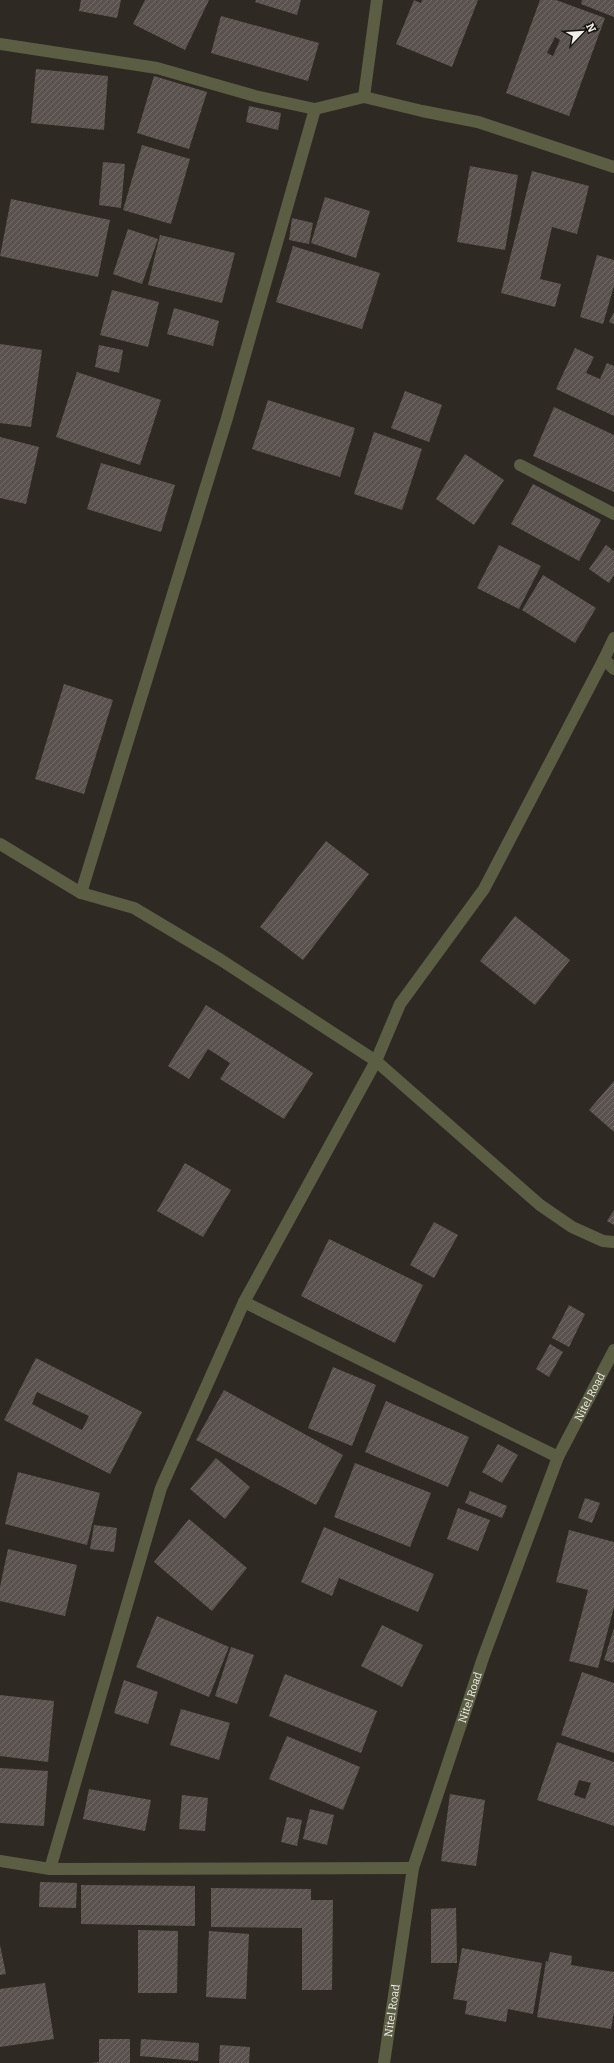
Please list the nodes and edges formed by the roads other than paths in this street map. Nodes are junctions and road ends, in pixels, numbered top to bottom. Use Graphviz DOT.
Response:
graph roads {
  1 [pos="377,0"];
  2 [pos="0,46"];
  3 [pos="364,97"];
  4 [pos="315,109"];
  5 [pos="614,167"];
  6 [pos="520,464"];
  7 [pos="614,514"];
  8 [pos="614,638"];
  9 [pos="604,659"];
  10 [pos="614,669"];
  11 [pos="0,844"];
  12 [pos="81,893"];
  13 [pos="376,1061"];
  14 [pos="614,1242"];
  15 [pos="244,1302"];
  16 [pos="614,1350"];
  17 [pos="558,1457"];
  18 [pos="0,1861"];
  19 [pos="413,1868"];
  20 [pos="50,1869"];
  21 [pos="384,2063"];
  1 -- 3 [label="street"];
  2 -- 4 [label="street"];
  3 -- 4 [label="street"];
  3 -- 5 [label="street"];
  4 -- 12 [label="street"];
  6 -- 7 [label="street"];
  8 -- 9 [label="street"];
  9 -- 10 [label="street"];
  9 -- 13 [label="street"];
  11 -- 12 [label="street"];
  12 -- 13 [label="street"];
  13 -- 14 [label="street"];
  13 -- 15 [label="street"];
  15 -- 17 [label="street"];
  15 -- 20 [label="street"];
  16 -- 17 [label="street, Nitel Road"];
  17 -- 19 [label="street, Nitel Road"];
  18 -- 20 [label="street"];
  19 -- 20 [label="street"];
  19 -- 21 [label="street, Nitel Road"];
}
